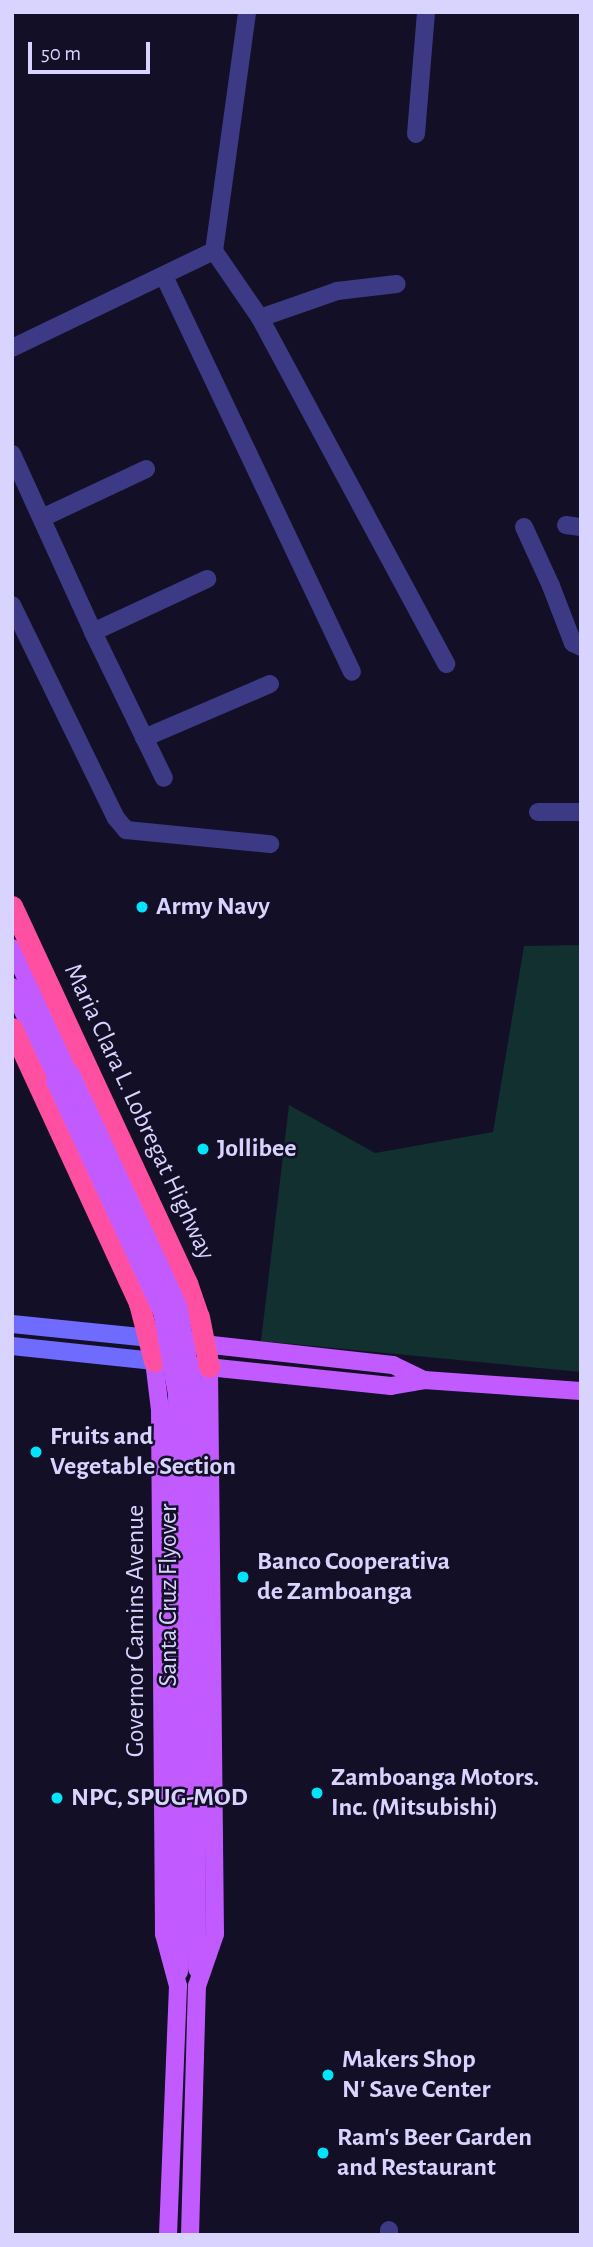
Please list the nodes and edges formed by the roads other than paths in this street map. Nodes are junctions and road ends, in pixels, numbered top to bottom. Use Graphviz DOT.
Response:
graph roads {
  1 [pos="247,12"];
  2 [pos="426,12"];
  3 [pos="416,134"];
  4 [pos="214,251"];
  5 [pos="164,276"];
  6 [pos="397,284"];
  7 [pos="260,318"];
  8 [pos="12,348"];
  9 [pos="12,454"];
  10 [pos="146,469"];
  11 [pos="42,518"];
  12 [pos="524,527"];
  13 [pos="207,579"];
  14 [pos="12,605"];
  15 [pos="93,632"];
  16 [pos="581,647"];
  17 [pos="446,664"];
  18 [pos="352,672"];
  19 [pos="271,684"];
  20 [pos="144,738"];
  21 [pos="164,778"];
  22 [pos="538,812"];
  23 [pos="581,812"];
  24 [pos="270,844"];
  25 [pos="12,906"];
  26 [pos="12,948"];
  27 [pos="12,987"];
  28 [pos="12,1028"];
  29 [pos="63,1077"];
  30 [pos="104,1105"];
  31 [pos="58,1127"];
  32 [pos="140,1182"];
  33 [pos="93,1204"];
  34 [pos="176,1259"];
  35 [pos="129,1281"];
  36 [pos="12,1324"];
  37 [pos="150,1338"];
  38 [pos="205,1345"];
  39 [pos="12,1346"];
  40 [pos="154,1361"];
  41 [pos="209,1367"];
  42 [pos="424,1380"];
  43 [pos="581,1391"];
  44 [pos="212,1437"];
  45 [pos="160,1438"];
  46 [pos="161,1526"];
  47 [pos="212,1526"];
  48 [pos="213,1614"];
  49 [pos="162,1615"];
  50 [pos="188,1659"];
  51 [pos="178,1986"];
  52 [pos="197,1986"];
  53 [pos="168,2235"];
  54 [pos="190,2235"];
  1 -- 4 [label="street"];
  2 -- 3 [label="street"];
  4 -- 5 [label="street"];
  4 -- 7 [label="street"];
  5 -- 8 [label="street"];
  5 -- 18 [label="street"];
  6 -- 7 [label="street"];
  7 -- 17 [label="street"];
  9 -- 11 [label="street"];
  10 -- 11 [label="street"];
  11 -- 15 [label="street"];
  12 -- 16 [label="street"];
  13 -- 15 [label="street"];
  14 -- 24 [label="street"];
  15 -- 20 [label="street"];
  19 -- 20 [label="street"];
  20 -- 21 [label="street"];
  22 -- 23 [label="street"];
  25 -- 30 [label="highway, Maria Clara L. Lobregat Highway"];
  26 -- 29 [label="main road, Santa Cruz Flyover"];
  27 -- 29 [label="main road, Santa Cruz Flyover"];
  28 -- 31 [label="highway"];
  29 -- 50 [label="main road, Santa Cruz Flyover, bridge"];
  30 -- 31 [label="highway"];
  30 -- 32 [label="highway, Maria Clara L. Lobregat Highway"];
  31 -- 33 [label="highway"];
  32 -- 33 [label="highway"];
  32 -- 34 [label="highway, Maria Clara L. Lobregat Highway"];
  33 -- 35 [label="highway"];
  34 -- 35 [label="highway"];
  34 -- 38 [label="highway, Maria Clara L. Lobregat Highway"];
  35 -- 37 [label="highway"];
  36 -- 37 [label="main road"];
  37 -- 38 [label="main road"];
  37 -- 40 [label="highway"];
  38 -- 41 [label="highway, Maria Clara L. Lobregat Highway"];
  38 -- 42 [label="main road"];
  39 -- 40 [label="main road"];
  40 -- 41 [label="main road"];
  40 -- 45 [label="main road, Governor Camins Avenue"];
  41 -- 42 [label="main road"];
  41 -- 44 [label="main road"];
  42 -- 43 [label="main road"];
  44 -- 45 [label="main road"];
  44 -- 47 [label="main road"];
  45 -- 46 [label="main road, Governor Camins Avenue"];
  46 -- 47 [label="main road"];
  46 -- 49 [label="main road, Governor Camins Avenue"];
  47 -- 48 [label="main road"];
  48 -- 49 [label="main road"];
  48 -- 52 [label="main road"];
  49 -- 51 [label="main road, Governor Camins Avenue"];
  50 -- 51 [label="main road, Santa Cruz Flyover"];
  50 -- 52 [label="main road, Santa Cruz Flyover"];
  51 -- 53 [label="main road, Governor Camins Avenue"];
  52 -- 54 [label="main road"];
}
